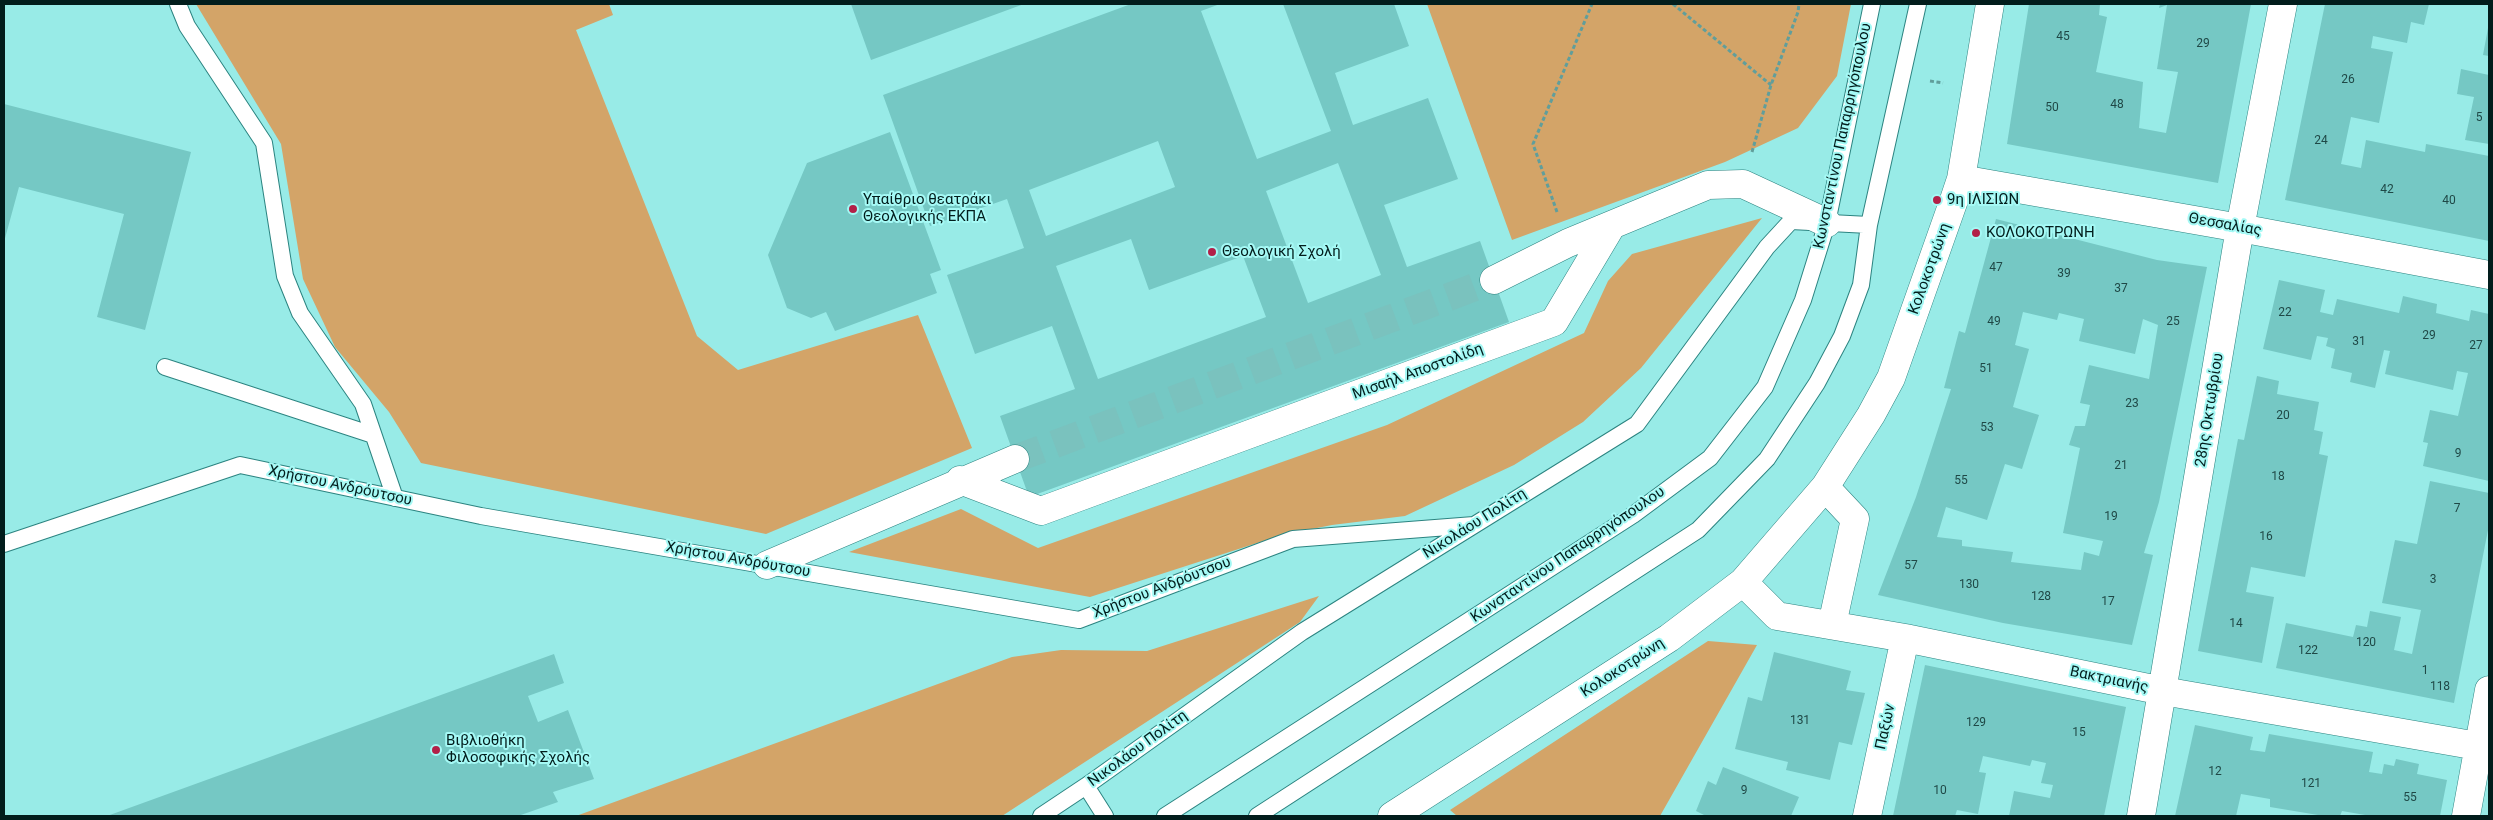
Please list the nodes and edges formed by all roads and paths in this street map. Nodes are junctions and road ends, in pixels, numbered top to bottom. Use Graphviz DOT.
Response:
graph roads {
  1 [pos="178,4"];
  2 [pos="1592,4"];
  3 [pos="1674,4"];
  4 [pos="1799,4"];
  5 [pos="1872,4"];
  6 [pos="1918,4"];
  7 [pos="1990,4"];
  8 [pos="2283,4"];
  9 [pos="1902,77"];
  10 [pos="1772,85"];
  11 [pos="1976,88"];
  12 [pos="1961,179"];
  13 [pos="1743,184"];
  14 [pos="1827,222"];
  15 [pos="1869,225"];
  16 [pos="1610,228"];
  17 [pos="2240,228"];
  18 [pos="1568,243"];
  19 [pos="2489,275"];
  20 [pos="1494,280"];
  21 [pos="166,368"];
  22 [pos="373,434"];
  23 [pos="1015,459"];
  24 [pos="960,480"];
  25 [pos="1826,487"];
  26 [pos="395,498"];
  27 [pos="1474,525"];
  28 [pos="4,544"];
  29 [pos="767,565"];
  30 [pos="1743,582"];
  31 [pos="1832,625"];
  32 [pos="1905,638"];
  33 [pos="2489,690"];
  34 [pos="2163,691"];
  35 [pos="2484,747"];
  36 [pos="1086,786"];
  37 [pos="1406,813"];
  38 [pos="1167,815"];
  39 [pos="1041,816"];
  40 [pos="1105,816"];
  41 [pos="1257,816"];
  42 [pos="1866,816"];
  43 [pos="2141,816"];
  44 [pos="2466,816"];
  1 -- 22 [label="lane"];
  2 -- 18 [label="path"];
  3 -- 10 [label="path"];
  4 -- 10 [label="path"];
  5 -- 14 [label="lane, Κωνσταντίνου Παπαρρηγόπουλου"];
  6 -- 9 [label="lane"];
  7 -- 11 [label="street, Κολοκοτρώνη"];
  8 -- 17 [label="street, 28ης Οκτωβρίου"];
  9 -- 11 [label="path"];
  9 -- 15 [label="lane"];
  10 -- 13 [label="path"];
  11 -- 12 [label="street, Κολοκοτρώνη"];
  12 -- 17 [label="street, Θεσσαλίας"];
  12 -- 25 [label="street, Κολοκοτρώνη"];
  13 -- 14 [label="street"];
  13 -- 16 [label="street"];
  14 -- 15 [label="lane, Νικολάου Πολίτη"];
  14 -- 27 [label="lane, Νικολάου Πολίτη"];
  14 -- 38 [label="lane, Κωνσταντίνου Παπαρρηγόπουλου"];
  15 -- 41 [label="lane"];
  16 -- 18 [label="street"];
  16 -- 24 [label="street, Μισαήλ Αποστολίδη"];
  17 -- 19 [label="street, Θεσσαλίας"];
  17 -- 34 [label="street, 28ης Οκτωβρίου"];
  18 -- 20 [label="street"];
  21 -- 22 [label="lane"];
  22 -- 26 [label="lane"];
  23 -- 24 [label="street"];
  24 -- 29 [label="street"];
  25 -- 30 [label="street, Κολοκοτρώνη"];
  25 -- 31 [label="street"];
  26 -- 28 [label="lane, Χρήστου Ανδρόυτσου"];
  26 -- 29 [label="lane, Χρήστου Ανδρόυτσου"];
  27 -- 29 [label="lane, Χρήστου Ανδρόυτσου"];
  27 -- 36 [label="lane, Νικολάου Πολίτη"];
  30 -- 31 [label="street, Βακτριανής"];
  30 -- 37 [label="street, Κολοκοτρώνη"];
  31 -- 32 [label="street, Βακτριανής"];
  32 -- 34 [label="street, Βακτριανής"];
  32 -- 42 [label="street, Παξών"];
  33 -- 35 [label="street"];
  34 -- 35 [label="street, Βακτριανής"];
  34 -- 43 [label="street, 28ης Οκτωβρίου"];
  35 -- 44 [label="street"];
  36 -- 39 [label="lane, Νικολάου Πολίτη"];
  36 -- 40 [label="lane"];
}
